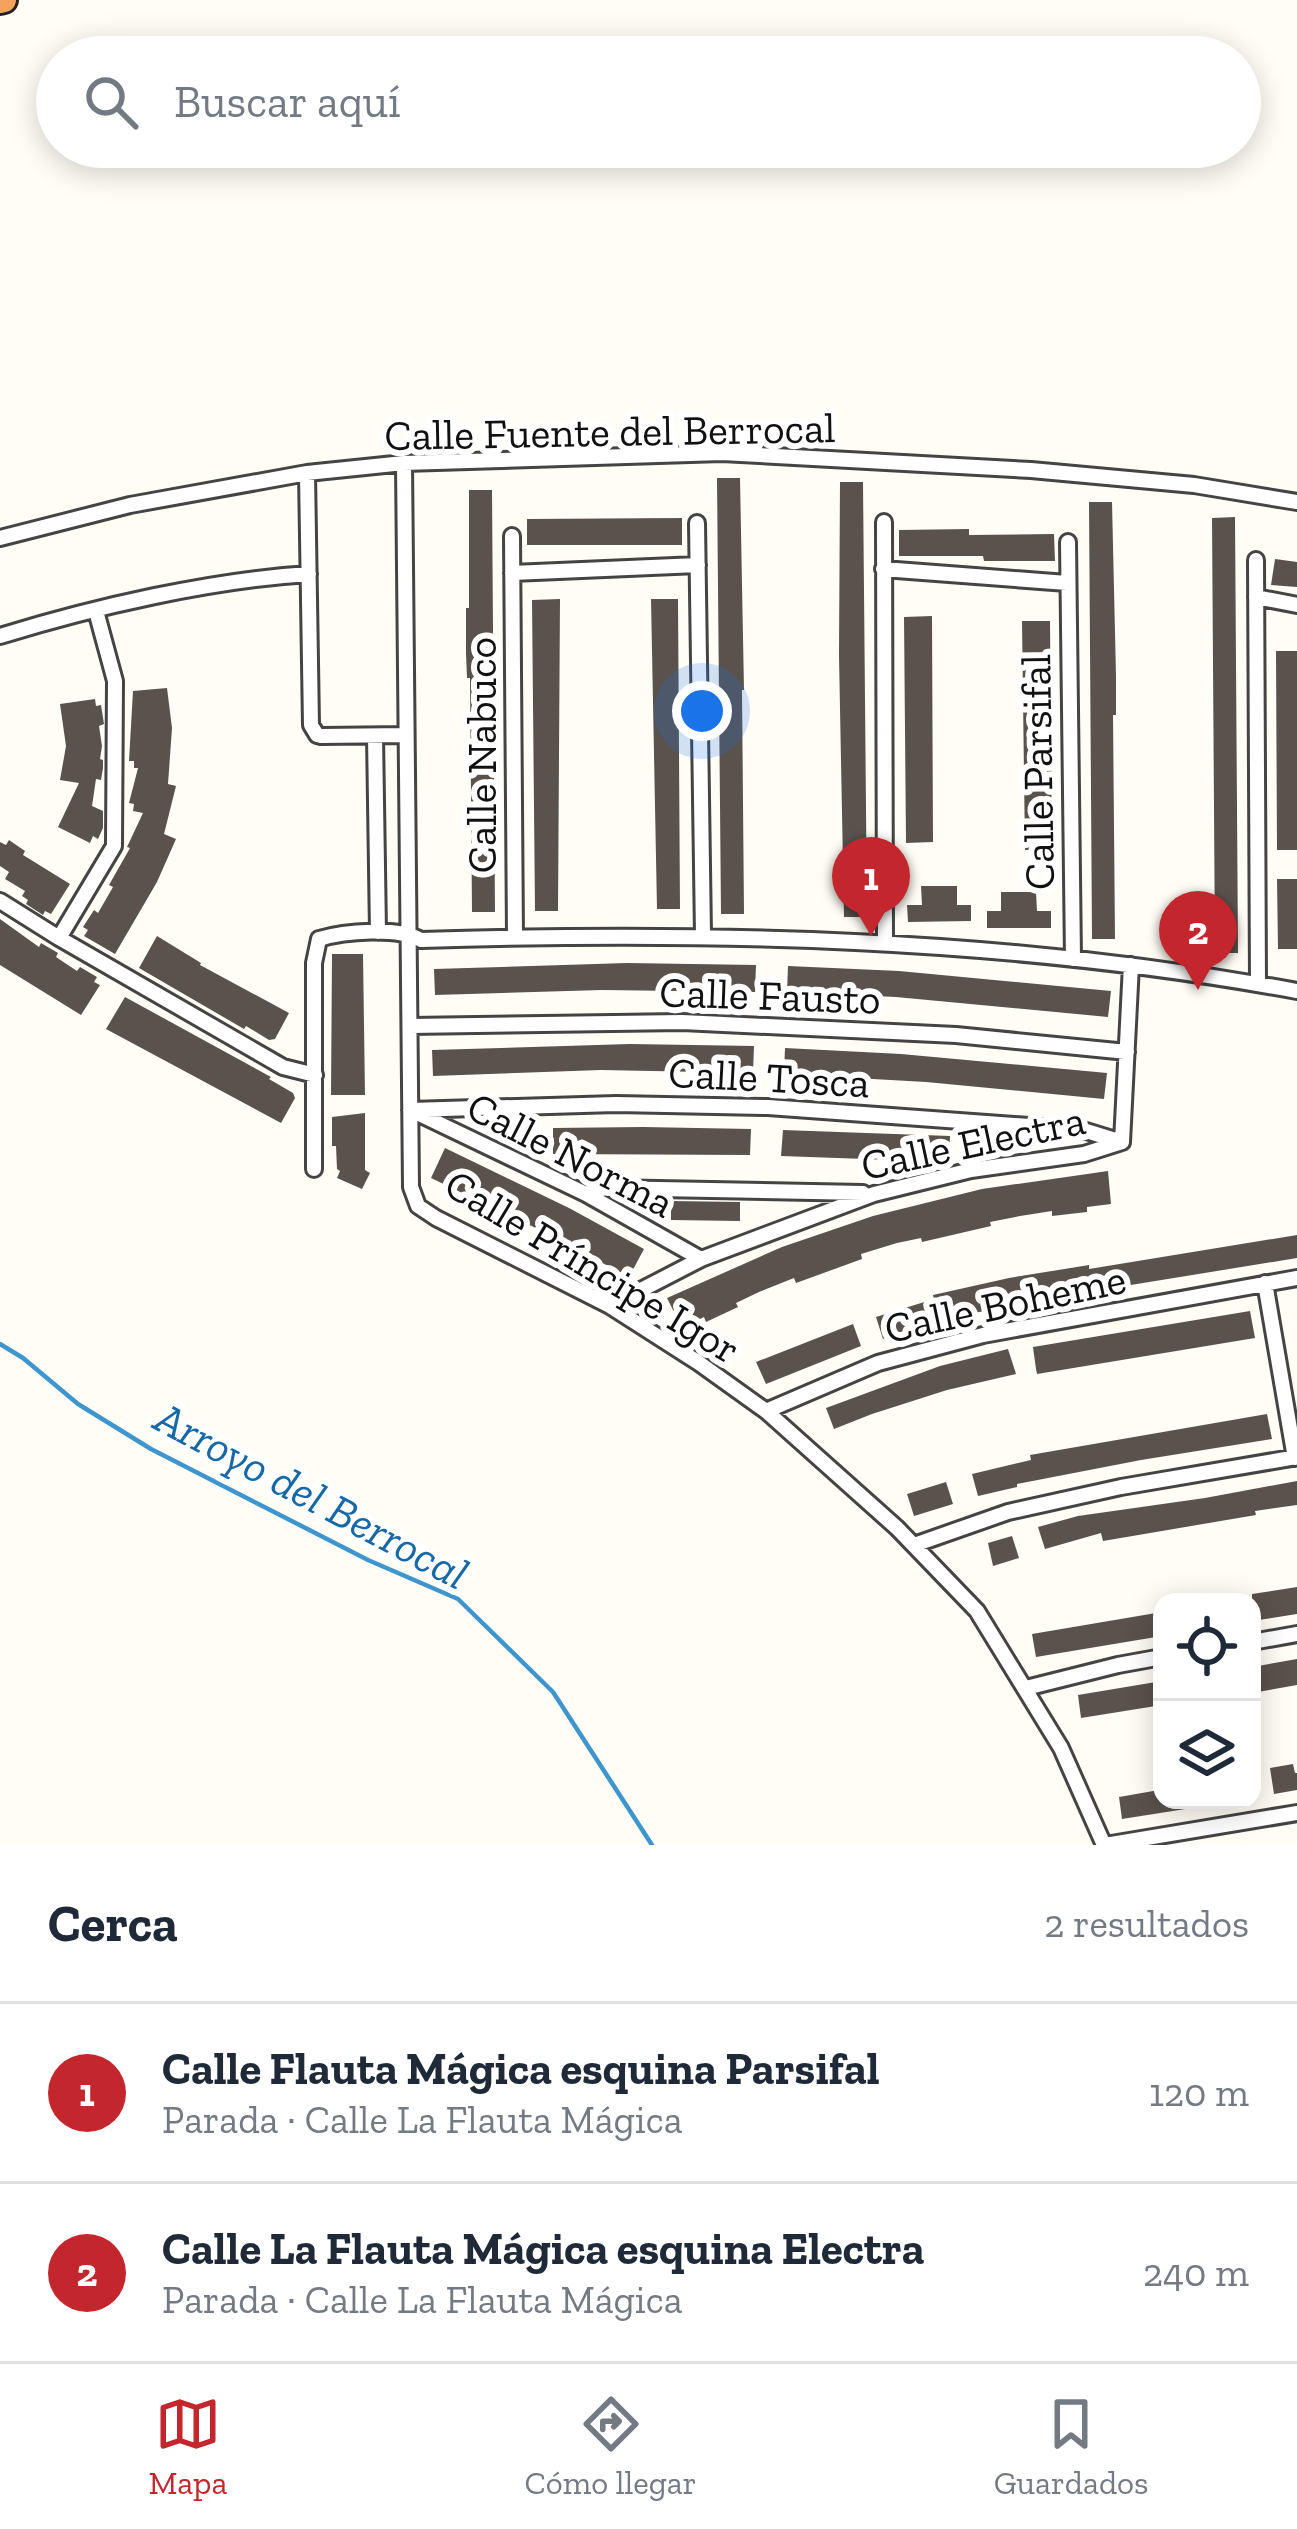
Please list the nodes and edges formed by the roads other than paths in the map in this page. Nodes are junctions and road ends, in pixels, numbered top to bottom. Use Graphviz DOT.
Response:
graph roads {
  1 [pos="404,463"];
  2 [pos="307,473"];
  3 [pos="1297,502"];
  4 [pos="884,522"];
  5 [pos="697,524"];
  6 [pos="512,536"];
  7 [pos="0,538"];
  8 [pos="1068,542"];
  9 [pos="1256,560"];
  10 [pos="698,565"];
  11 [pos="883,569"];
  12 [pos="512,573"];
  13 [pos="309,574"];
  14 [pos="1066,583"];
  15 [pos="1256,597"];
  16 [pos="1297,605"];
  17 [pos="96,611"];
  18 [pos="0,635"];
  19 [pos="406,735"];
  20 [pos="375,736"];
  21 [pos="0,901"];
  22 [pos="378,932"];
  23 [pos="408,932"];
  24 [pos="703,935"];
  25 [pos="515,937"];
  26 [pos="59,938"];
  27 [pos="885,943"];
  28 [pos="1073,959"];
  29 [pos="1131,965"];
  30 [pos="1258,984"];
  31 [pos="1297,991"];
  32 [pos="410,1026"];
  33 [pos="1127,1052"];
  34 [pos="315,1075"];
  35 [pos="410,1110"];
  36 [pos="1122,1142"];
  37 [pos="314,1169"];
  38 [pos="586,1194"];
  39 [pos="874,1194"];
  40 [pos="701,1258"];
  41 [pos="1297,1278"];
  42 [pos="1265,1283"];
  43 [pos="610,1306"];
  44 [pos="766,1411"];
  45 [pos="1296,1458"];
  46 [pos="914,1545"];
  47 [pos="1297,1634"];
  48 [pos="1261,1640"];
  49 [pos="1153,1659"];
  50 [pos="1026,1688"];
  51 [pos="1297,1813"];
  52 [pos="1105,1845"];
  1 -- 2 [label="street, Calle Fuente del Berrocal"];
  1 -- 3 [label="street, Calle Fuente del Berrocal"];
  1 -- 19 [label="street, Calle Príncipe Igor"];
  2 -- 7 [label="street, Calle Fuente del Berrocal"];
  2 -- 13 [label="street"];
  4 -- 11 [label="street"];
  5 -- 10 [label="street"];
  6 -- 12 [label="street, Calle Nabuco"];
  8 -- 14 [label="street, Calle Parsifal"];
  9 -- 15 [label="street"];
  10 -- 12 [label="street"];
  10 -- 24 [label="street"];
  11 -- 14 [label="street"];
  11 -- 27 [label="street"];
  12 -- 25 [label="street, Calle Nabuco"];
  13 -- 17 [label="street"];
  13 -- 20 [label="street"];
  14 -- 28 [label="street, Calle Parsifal"];
  15 -- 16 [label="street"];
  15 -- 30 [label="street"];
  17 -- 18 [label="street"];
  17 -- 26 [label="street"];
  19 -- 20 [label="street"];
  19 -- 23 [label="street, Calle Príncipe Igor"];
  20 -- 22 [label="street"];
  21 -- 26 [label="street"];
  22 -- 23 [label="street"];
  22 -- 34 [label="street"];
  23 -- 25 [label="street"];
  23 -- 32 [label="street, Calle Príncipe Igor"];
  24 -- 25 [label="street"];
  24 -- 27 [label="street"];
  26 -- 34 [label="street"];
  27 -- 28 [label="street"];
  28 -- 29 [label="street"];
  29 -- 30 [label="street"];
  29 -- 33 [label="street, Calle Electra"];
  30 -- 31 [label="street"];
  32 -- 33 [label="street, Calle Fausto"];
  32 -- 35 [label="street, Calle Príncipe Igor"];
  33 -- 36 [label="street, Calle Electra"];
  34 -- 37 [label="street"];
  35 -- 36 [label="street, Calle Tosca"];
  35 -- 38 [label="street, Calle Norma"];
  35 -- 43 [label="street, Calle Príncipe Igor"];
  36 -- 39 [label="street, Calle Electra"];
  38 -- 39 [label="street"];
  38 -- 40 [label="street, Calle Norma"];
  39 -- 40 [label="street, Calle Electra"];
  40 -- 43 [label="street, Calle Electra"];
  41 -- 42 [label="street, Calle Boheme"];
  42 -- 44 [label="street, Calle Boheme"];
  42 -- 45 [label="street"];
  43 -- 44 [label="street, Calle Príncipe Igor"];
  44 -- 46 [label="street, Calle Príncipe Igor"];
  45 -- 46 [label="street"];
  46 -- 50 [label="street, Calle Príncipe Igor"];
  47 -- 48 [label="street"];
  49 -- 50 [label="street"];
  50 -- 52 [label="street, Calle Príncipe Igor"];
  51 -- 52 [label="street"];
}
